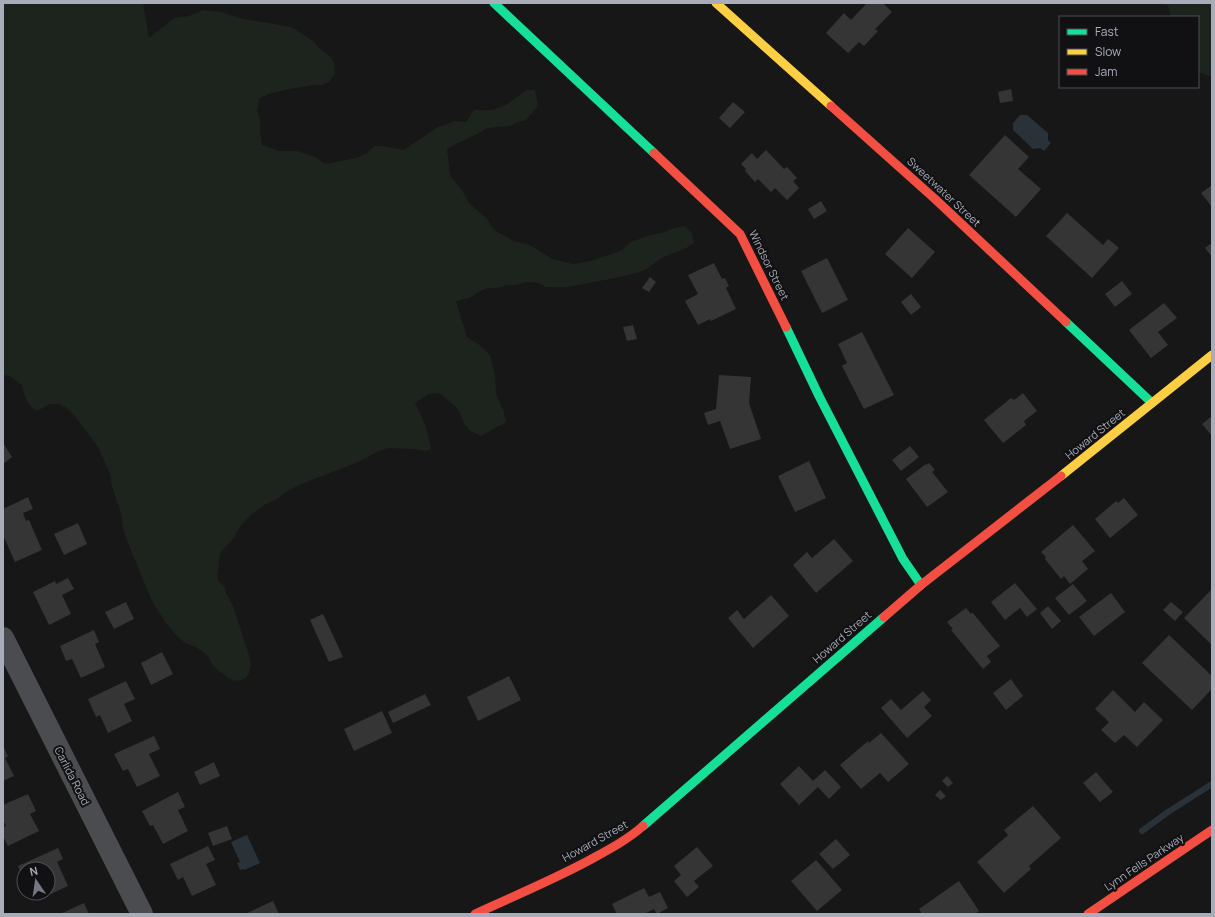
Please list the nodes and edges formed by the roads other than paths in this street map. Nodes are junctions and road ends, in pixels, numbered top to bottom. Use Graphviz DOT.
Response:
graph roads {
  1 [pos="494,3"];
  2 [pos="716,3"];
  3 [pos="1212,355"];
  4 [pos="1152,404"];
  5 [pos="920,586"];
  6 [pos="3,638"];
  7 [pos="1212,830"];
  8 [pos="142,914"];
  9 [pos="475,914"];
  10 [pos="1088,914"];
  1 -- 5 [label="street, Windsor Street"];
  2 -- 4 [label="street, Sweetwater Street"];
  3 -- 4 [label="street, Howard Street"];
  4 -- 5 [label="street, Howard Street"];
  5 -- 9 [label="street, Howard Street"];
  6 -- 8 [label="street, Carlida Road"];
  7 -- 10 [label="street, Lynn Fells Parkway"];
}
